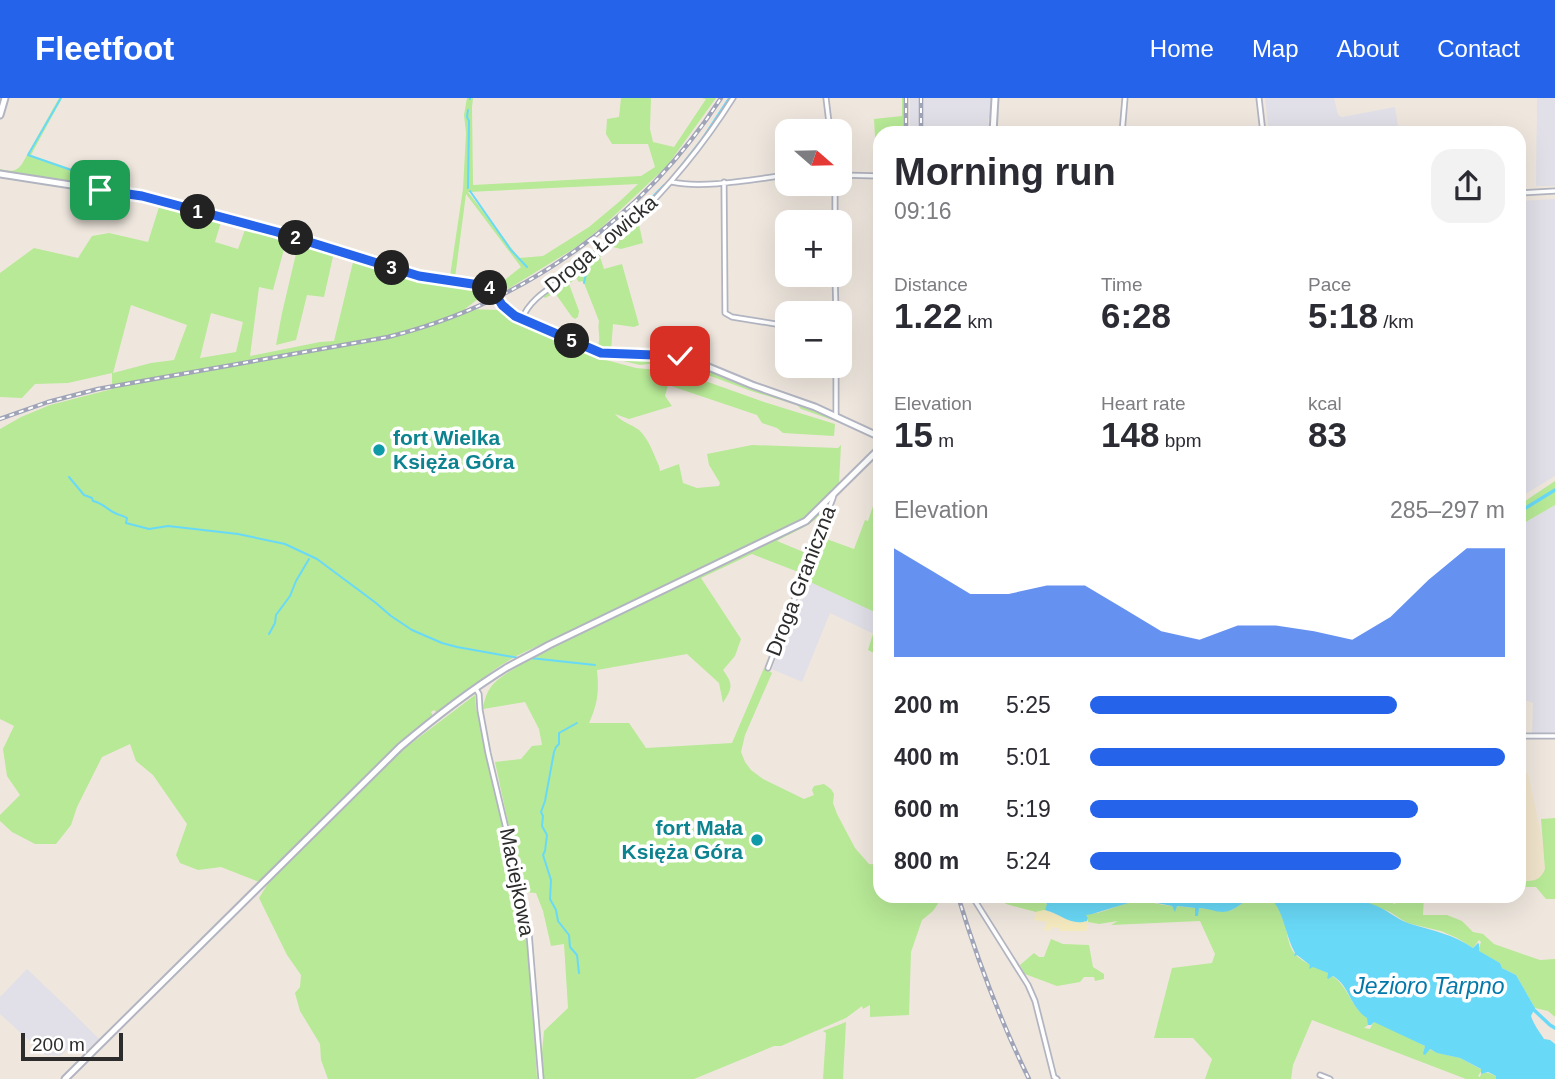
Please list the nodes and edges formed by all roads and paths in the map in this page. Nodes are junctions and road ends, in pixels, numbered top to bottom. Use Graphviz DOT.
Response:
graph roads {
  1 [pos="5,98"];
  2 [pos="733,98"];
  3 [pos="826,98"];
  4 [pos="995,98"];
  5 [pos="1125,98"];
  6 [pos="1259,98"];
  7 [pos="0,115"];
  8 [pos="829,119"];
  9 [pos="993,126"];
  10 [pos="1123,126"];
  11 [pos="1262,126"];
  12 [pos="0,174"];
  13 [pos="852,175"];
  14 [pos="775,176"];
  15 [pos="873,176"];
  16 [pos="673,181"];
  17 [pos="724,182"];
  18 [pos="1555,191"];
  19 [pos="1526,193"];
  20 [pos="522,319"];
  21 [pos="775,324"];
  22 [pos="836,378"];
  23 [pos="836,416"];
  24 [pos="873,434"];
  25 [pos="873,455"];
  26 [pos="834,493"];
  27 [pos="768,668"];
  28 [pos="476,689"];
  29 [pos="1526,736"];
  30 [pos="1555,736"];
  31 [pos="975,903"];
  32 [pos="1320,1074"];
  33 [pos="65,1079"];
  34 [pos="541,1079"];
  35 [pos="1057,1079"];
  36 [pos="1331,1079"];
  1 -- 7 [label="street"];
  2 -- 16 [label="street, Droga Łowicka"];
  3 -- 8 [label="street"];
  4 -- 9 [label="street"];
  5 -- 10 [label="street"];
  6 -- 11 [label="street"];
  12 -- 20 [label="street"];
  13 -- 15 [label="street"];
  14 -- 17 [label="street"];
  16 -- 17 [label="street"];
  16 -- 20 [label="street, Droga Łowicka"];
  17 -- 21 [label="street"];
  18 -- 19 [label="street"];
  20 -- 23 [label="street"];
  22 -- 23 [label="street"];
  23 -- 24 [label="street"];
  25 -- 26 [label="street"];
  26 -- 27 [label="street, Droga Graniczna"];
  26 -- 28 [label="street"];
  28 -- 33 [label="street"];
  28 -- 34 [label="street, Maciejkowa"];
  29 -- 30 [label="street"];
  31 -- 35 [label="street"];
  32 -- 36 [label="street"];
}
